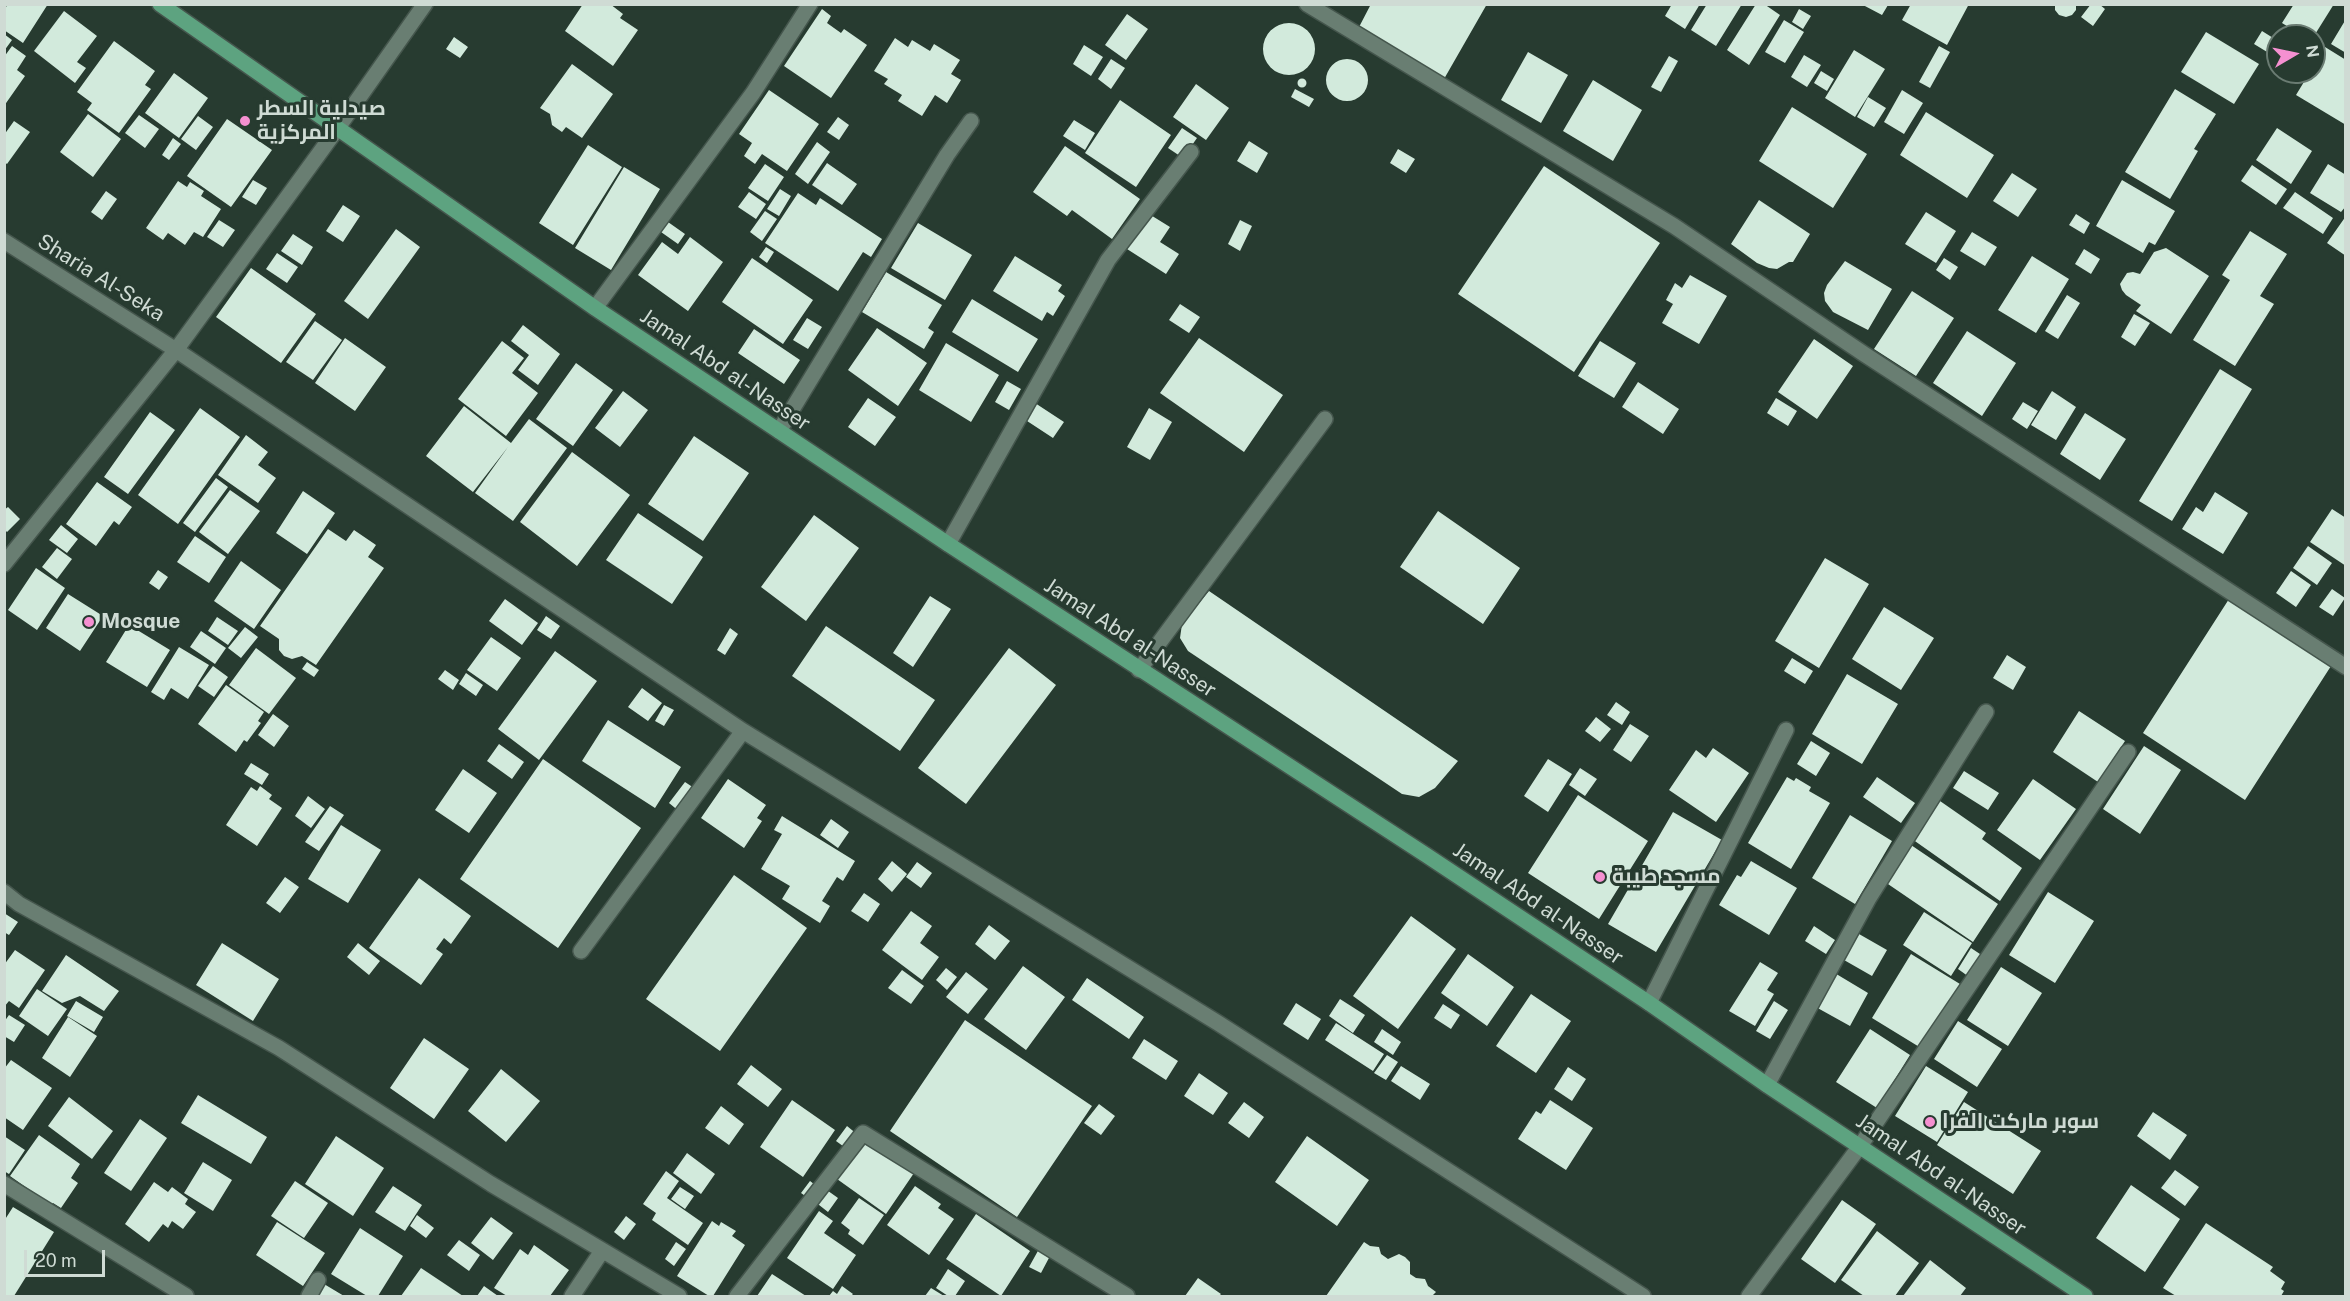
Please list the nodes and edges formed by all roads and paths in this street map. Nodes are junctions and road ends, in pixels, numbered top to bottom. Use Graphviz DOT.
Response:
graph roads {
  1 [pos="160,4"];
  2 [pos="425,4"];
  3 [pos="810,4"];
  4 [pos="1307,4"];
  5 [pos="971,122"];
  6 [pos="338,129"];
  7 [pos="1191,152"];
  8 [pos="4,241"];
  9 [pos="595,308"];
  10 [pos="176,350"];
  11 [pos="1325,419"];
  12 [pos="779,431"];
  13 [pos="948,544"];
  14 [pos="4,564"];
  15 [pos="2346,667"];
  16 [pos="1139,670"];
  17 [pos="1986,712"];
  18 [pos="1786,730"];
  19 [pos="743,732"];
  20 [pos="2128,752"];
  21 [pos="4,892"];
  22 [pos="581,951"];
  23 [pos="1649,1003"];
  24 [pos="1767,1084"];
  25 [pos="1860,1146"];
  26 [pos="4,1184"];
  27 [pos="602,1251"];
  28 [pos="318,1280"];
  29 [pos="186,1296"];
  30 [pos="309,1296"];
  31 [pos="572,1296"];
  32 [pos="679,1296"];
  33 [pos="737,1296"];
  34 [pos="1127,1296"];
  35 [pos="1643,1296"];
  36 [pos="1749,1296"];
  37 [pos="2085,1296"];
  1 -- 6 [label="main road, Jamal Abd al-Nasser"];
  2 -- 6 [label="street"];
  3 -- 9 [label="street"];
  4 -- 15 [label="street"];
  5 -- 12 [label="street"];
  6 -- 9 [label="main road, Jamal Abd al-Nasser"];
  6 -- 10 [label="street"];
  7 -- 13 [label="street"];
  8 -- 10 [label="street, Sharia Al-Seka"];
  9 -- 12 [label="main road, Jamal Abd al-Nasser"];
  10 -- 14 [label="street"];
  10 -- 19 [label="street, Sharia Al-Seka"];
  11 -- 16 [label="street"];
  12 -- 13 [label="main road, Jamal Abd al-Nasser"];
  13 -- 16 [label="main road, Jamal Abd al-Nasser"];
  16 -- 23 [label="main road, Jamal Abd al-Nasser"];
  17 -- 24 [label="street"];
  18 -- 23 [label="street"];
  19 -- 22 [label="street"];
  19 -- 35 [label="street, Sharia Al-Seka"];
  20 -- 25 [label="street"];
  21 -- 27 [label="street"];
  23 -- 24 [label="main road, Jamal Abd al-Nasser"];
  24 -- 25 [label="main road, Jamal Abd al-Nasser"];
  25 -- 36 [label="street"];
  25 -- 37 [label="main road, Jamal Abd al-Nasser"];
  26 -- 29 [label="street"];
  27 -- 31 [label="street"];
  27 -- 32 [label="street"];
  28 -- 30 [label="street"];
  33 -- 34 [label="street"];
}
